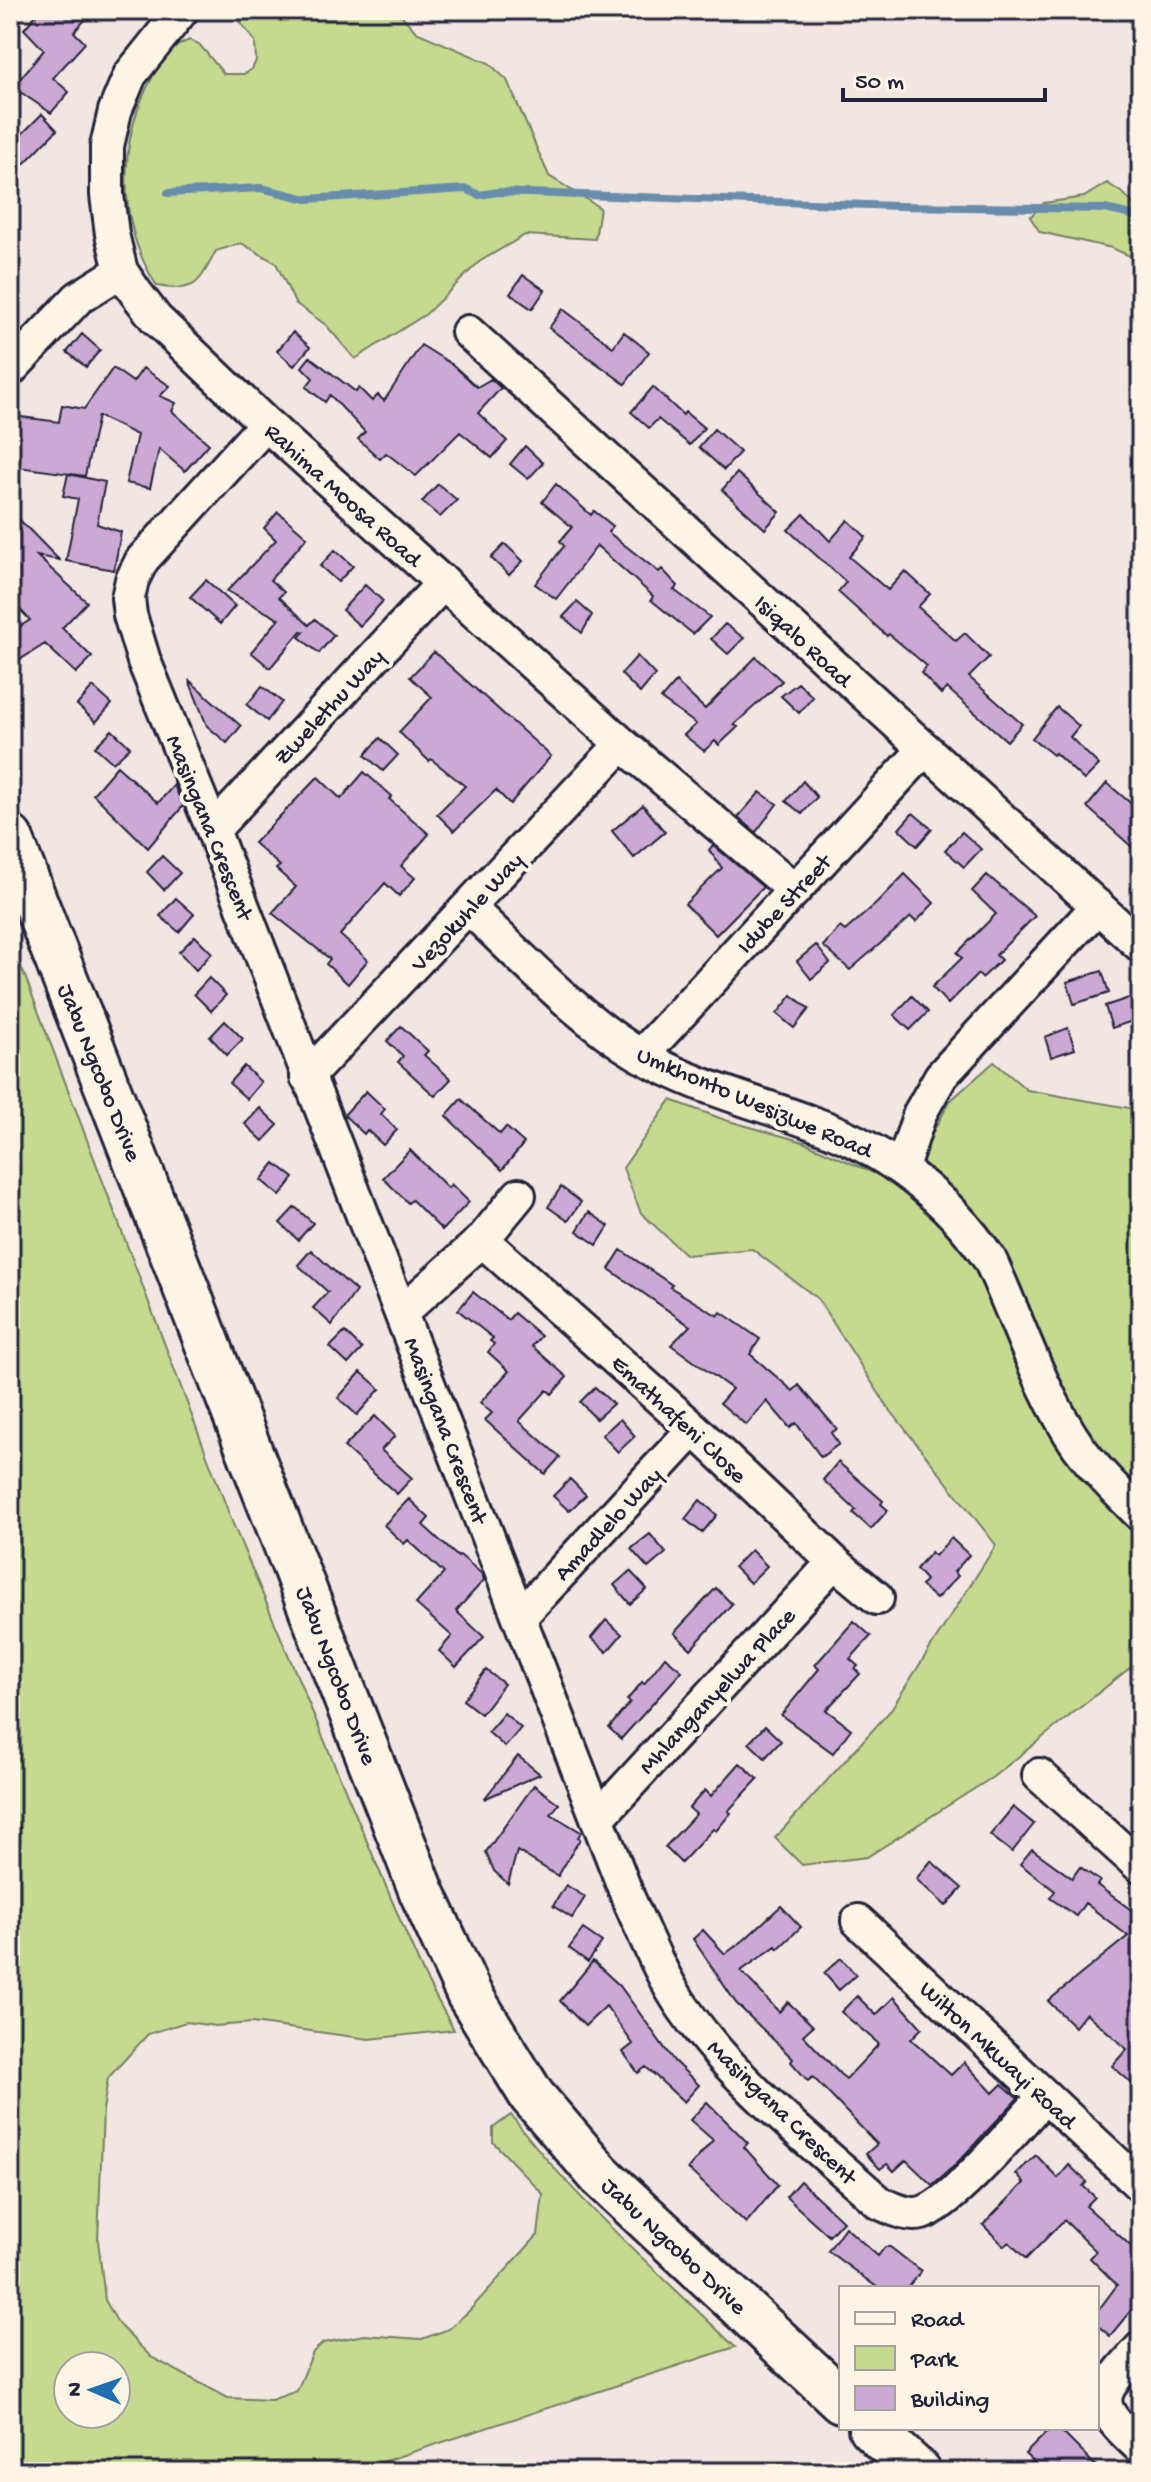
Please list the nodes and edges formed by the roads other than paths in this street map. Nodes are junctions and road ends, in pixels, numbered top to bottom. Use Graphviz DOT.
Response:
graph roads {
  1 [pos="182,10"];
  2 [pos="121,271"];
  3 [pos="468,332"];
  4 [pos="10,370"];
  5 [pos="266,424"];
  6 [pos="444,582"];
  7 [pos="622,744"];
  8 [pos="924,750"];
  9 [pos="213,830"];
  10 [pos="10,838"];
  11 [pos="795,890"];
  12 [pos="1098,906"];
  13 [pos="469,908"];
  14 [pos="1141,946"];
  15 [pos="641,1056"];
  16 [pos="307,1077"];
  17 [pos="902,1168"];
  18 [pos="519,1195"];
  19 [pos="482,1240"];
  20 [pos="401,1313"];
  21 [pos="694,1429"];
  22 [pos="1141,1515"];
  23 [pos="834,1562"];
  24 [pos="877,1598"];
  25 [pos="520,1617"];
  26 [pos="1039,1775"];
  27 [pos="598,1818"];
  28 [pos="1141,1867"];
  29 [pos="858,1921"];
  30 [pos="1045,2096"];
  31 [pos="1141,2186"];
  32 [pos="1141,2348"];
  33 [pos="839,2398"];
  34 [pos="873,2430"];
  35 [pos="1141,2448"];
  36 [pos="918,2472"];
  1 -- 2 [label="street, Rahima Moosa Road"];
  2 -- 4 [label="street"];
  2 -- 5 [label="street, Rahima Moosa Road"];
  3 -- 8 [label="street, Isiqalo Road"];
  5 -- 6 [label="street, Rahima Moosa Road"];
  5 -- 9 [label="street, Masingana Crescent"];
  6 -- 7 [label="street, Rahima Moosa Road"];
  6 -- 9 [label="street, Zwelethu Way"];
  7 -- 11 [label="street, Rahima Moosa Road"];
  7 -- 13 [label="street, Vezokuhle Way"];
  8 -- 11 [label="street, Idube Street"];
  8 -- 12 [label="street, Isiqalo Road"];
  9 -- 16 [label="street, Masingana Crescent"];
  10 -- 33 [label="main road, Jabu Ngcobo Drive"];
  11 -- 15 [label="street, Idube Street"];
  12 -- 14 [label="street, Isiqalo Road"];
  12 -- 17 [label="street"];
  13 -- 15 [label="street, Umkhonto Wesizwe Road"];
  13 -- 16 [label="street, Vezokuhle Way"];
  15 -- 17 [label="street, Umkhonto Wesizwe Road"];
  16 -- 20 [label="street, Masingana Crescent"];
  17 -- 22 [label="street, Umkhonto Wesizwe Road"];
  18 -- 19 [label="street"];
  19 -- 20 [label="street"];
  19 -- 21 [label="street, Emathafeni Close"];
  20 -- 25 [label="street, Masingana Crescent"];
  21 -- 23 [label="street, Emathafeni Close"];
  21 -- 25 [label="street, Amadlelo Way"];
  23 -- 24 [label="street, Emathafeni Close"];
  23 -- 27 [label="street, Mhlanganyelwa Place"];
  25 -- 27 [label="street, Masingana Crescent"];
  26 -- 28 [label="street"];
  27 -- 30 [label="street, Masingana Crescent"];
  29 -- 30 [label="street, Wilton Mkwayi Road"];
  30 -- 31 [label="street, Wilton Mkwayi Road"];
  32 -- 35 [label="street"];
  34 -- 36 [label="main road"];
}
